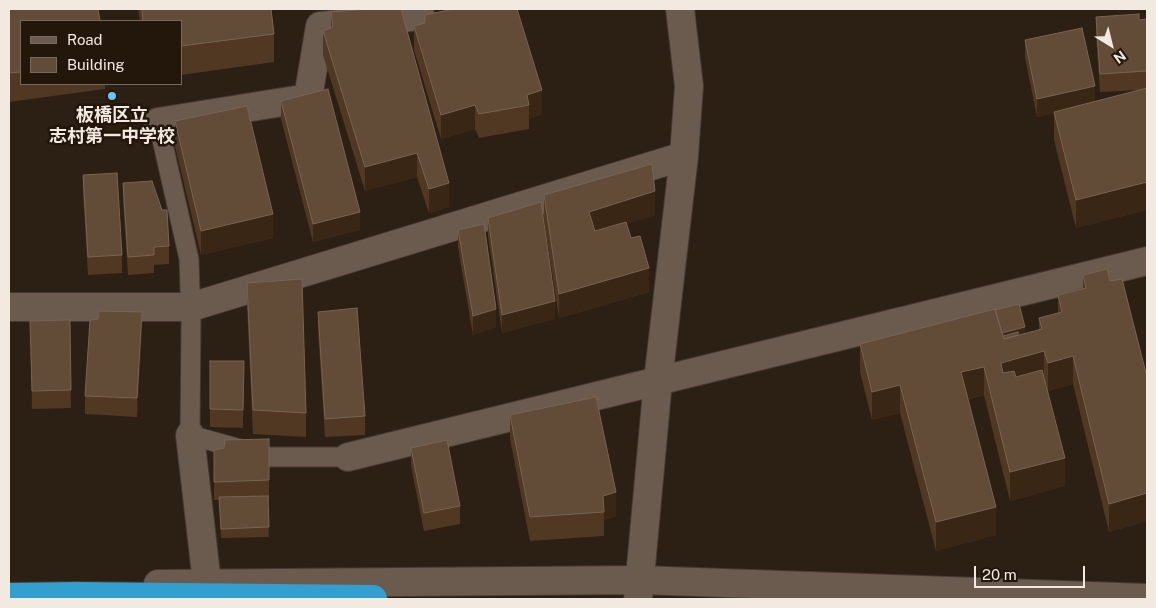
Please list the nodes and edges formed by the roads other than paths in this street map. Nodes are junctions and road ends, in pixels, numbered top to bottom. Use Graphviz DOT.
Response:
graph roads {
  1 [pos="680,9"];
  2 [pos="419,13"];
  3 [pos="448,14"];
  4 [pos="158,122"];
  5 [pos="684,156"];
  6 [pos="1147,261"];
  7 [pos="9,307"];
  8 [pos="191,307"];
  9 [pos="658,381"];
  10 [pos="190,434"];
  11 [pos="348,457"];
  12 [pos="207,583"];
  13 [pos="9,585"];
  14 [pos="639,590"];
  15 [pos="9,597"];
  16 [pos="1147,598"];
  17 [pos="372,599"];
  1 -- 5 [label="street"];
  2 -- 3 [label="street"];
  2 -- 4 [label="street"];
  4 -- 8 [label="lane"];
  5 -- 8 [label="street"];
  5 -- 9 [label="street"];
  6 -- 9 [label="street"];
  7 -- 8 [label="street"];
  8 -- 10 [label="lane"];
  9 -- 11 [label="street"];
  9 -- 14 [label="street"];
  10 -- 11 [label="lane"];
  10 -- 12 [label="street"];
  12 -- 13 [label="street"];
  12 -- 14 [label="street"];
  14 -- 16 [label="street"];
  15 -- 17 [label="highway"];
}
